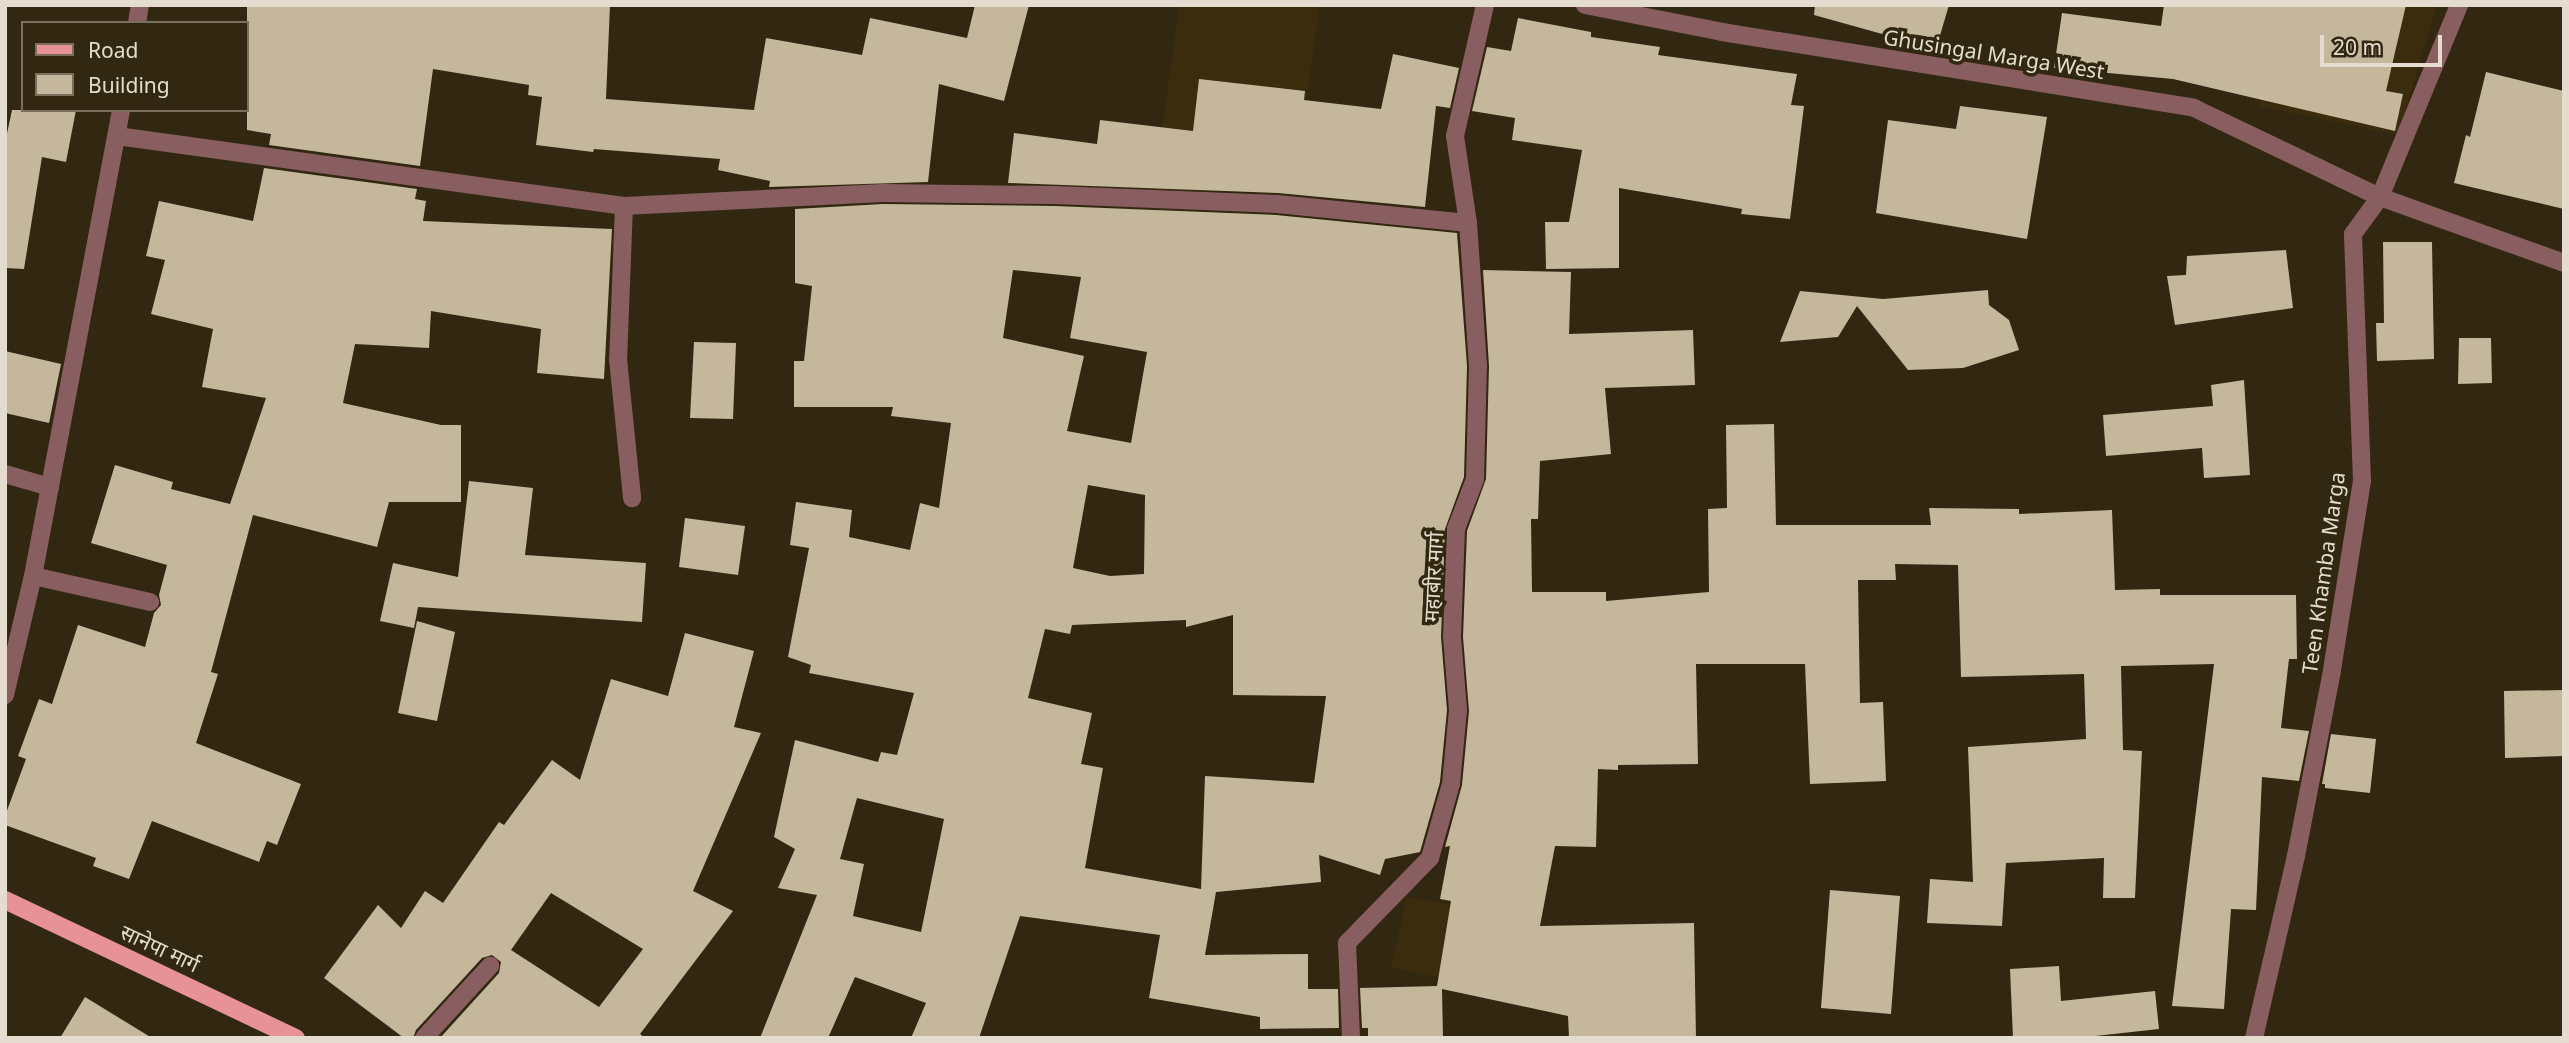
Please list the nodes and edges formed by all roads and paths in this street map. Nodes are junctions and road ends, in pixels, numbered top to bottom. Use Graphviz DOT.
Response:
graph roads {
  1 [pos="1485,5"];
  2 [pos="1585,5"];
  3 [pos="2459,5"];
  4 [pos="121,112"];
  5 [pos="117,136"];
  6 [pos="2380,197"];
  7 [pos="624,206"];
  8 [pos="1468,223"];
  9 [pos="2564,263"];
  10 [pos="5,474"];
  11 [pos="50,487"];
  12 [pos="632,498"];
  13 [pos="33,576"];
  14 [pos="150,602"];
  15 [pos="5,695"];
  16 [pos="5,900"];
  17 [pos="489,966"];
  18 [pos="296,1038"];
  19 [pos="424,1038"];
  20 [pos="1351,1038"];
  21 [pos="2254,1038"];
  1 -- 8 [label="street, महाबीर मार्ग"];
  2 -- 6 [label="street, Ghusingal Marga West"];
  3 -- 6 [label="street, Teen Khamba Marga"];
  4 -- 5 [label="street"];
  5 -- 7 [label="street"];
  5 -- 11 [label="street"];
  6 -- 9 [label="street, Ghusingal Marga West"];
  6 -- 21 [label="street, Teen Khamba Marga"];
  7 -- 8 [label="street"];
  7 -- 12 [label="street"];
  8 -- 20 [label="street, महाबीर मार्ग"];
  10 -- 11 [label="street"];
  11 -- 13 [label="street"];
  13 -- 14 [label="street"];
  13 -- 15 [label="street"];
  16 -- 18 [label="main road, सानेपा मार्ग"];
  17 -- 19 [label="street"];
}
